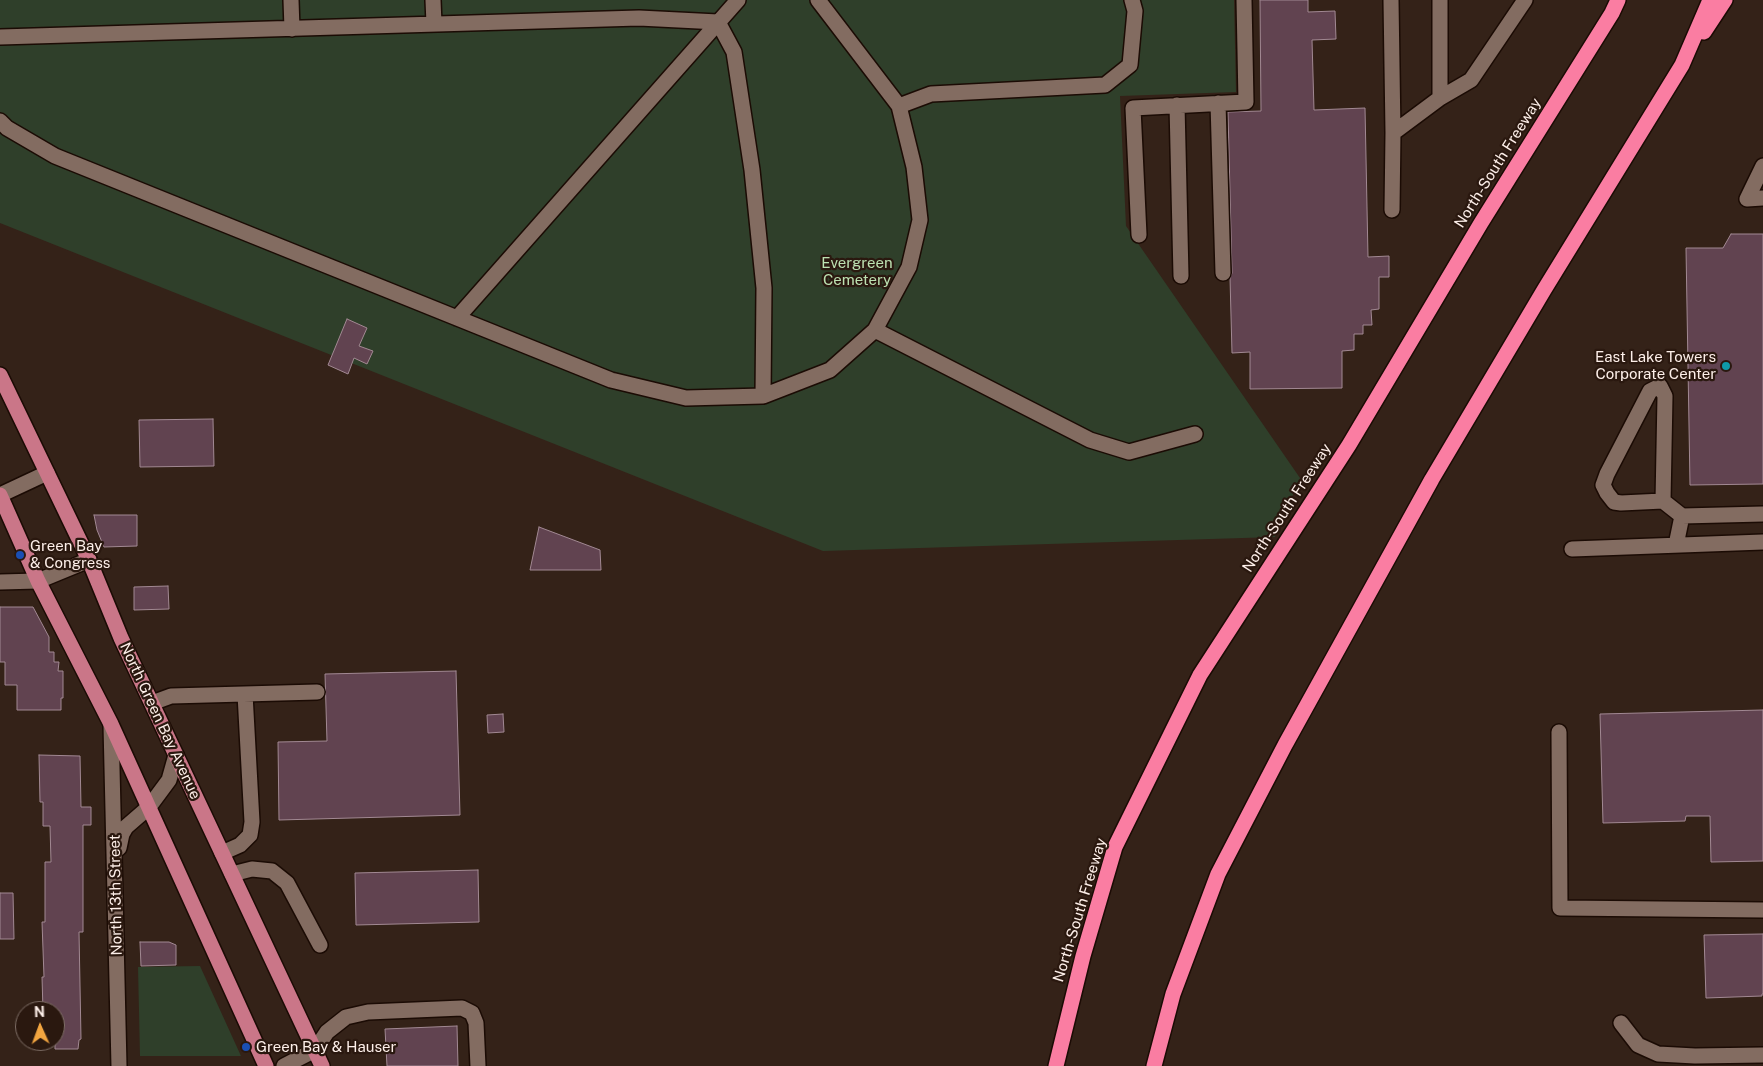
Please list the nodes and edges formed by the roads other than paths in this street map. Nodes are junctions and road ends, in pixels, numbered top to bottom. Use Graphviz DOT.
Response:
graph roads {
  1 [pos="291,0"];
  2 [pos="433,0"];
  3 [pos="738,0"];
  4 [pos="818,0"];
  5 [pos="1132,0"];
  6 [pos="1244,0"];
  7 [pos="1391,0"];
  8 [pos="1440,0"];
  9 [pos="1524,0"];
  10 [pos="1618,0"];
  11 [pos="1710,0"];
  12 [pos="1725,0"];
  13 [pos="718,22"];
  14 [pos="434,24"];
  15 [pos="292,29"];
  16 [pos="0,37"];
  17 [pos="1682,65"];
  18 [pos="1440,98"];
  19 [pos="1218,104"];
  20 [pos="899,106"];
  21 [pos="1177,106"];
  22 [pos="0,121"];
  23 [pos="1393,133"];
  24 [pos="1763,166"];
  25 [pos="1763,198"];
  26 [pos="1392,210"];
  27 [pos="1139,235"];
  28 [pos="1223,272"];
  29 [pos="1182,276"];
  30 [pos="457,318"];
  31 [pos="875,330"];
  32 [pos="0,375"];
  33 [pos="763,396"];
  34 [pos="1195,434"];
  35 [pos="47,473"];
  36 [pos="0,495"];
  37 [pos="1663,501"];
  38 [pos="1763,514"];
  39 [pos="1682,516"];
  40 [pos="1763,542"];
  41 [pos="1676,545"];
  42 [pos="1572,549"];
  43 [pos="88,560"];
  44 [pos="38,581"];
  45 [pos="0,582"];
  46 [pos="317,692"];
  47 [pos="245,694"];
  48 [pos="152,703"];
  49 [pos="111,724"];
  50 [pos="1559,732"];
  51 [pos="176,754"];
  52 [pos="148,807"];
  53 [pos="222,853"];
  54 [pos="115,866"];
  55 [pos="232,874"];
  56 [pos="1763,910"];
  57 [pos="320,946"];
  58 [pos="1621,1023"];
  59 [pos="315,1050"];
  60 [pos="1763,1055"];
  61 [pos="119,1066"];
  62 [pos="266,1066"];
  63 [pos="284,1066"];
  64 [pos="322,1066"];
  65 [pos="478,1066"];
  66 [pos="1056,1066"];
  67 [pos="1154,1066"];
  1 -- 15 [label="street"];
  2 -- 14 [label="street"];
  3 -- 13 [label="street"];
  4 -- 20 [label="street"];
  5 -- 20 [label="street"];
  6 -- 19 [label="street"];
  7 -- 23 [label="street"];
  8 -- 18 [label="street"];
  9 -- 18 [label="street"];
  10 -- 66 [label="highway, North-South Freeway"];
  11 -- 17 [label="highway"];
  12 -- 17 [label="highway"];
  13 -- 14 [label="street"];
  13 -- 30 [label="street"];
  13 -- 33 [label="street"];
  14 -- 15 [label="street"];
  15 -- 16 [label="street"];
  17 -- 67 [label="highway"];
  18 -- 23 [label="street"];
  19 -- 21 [label="street"];
  19 -- 28 [label="street"];
  20 -- 31 [label="street"];
  21 -- 27 [label="street"];
  21 -- 29 [label="street"];
  22 -- 30 [label="street"];
  23 -- 26 [label="street"];
  24 -- 25 [label="street"];
  30 -- 33 [label="street"];
  31 -- 33 [label="street"];
  31 -- 34 [label="street"];
  32 -- 35 [label="main road, North Green Bay Avenue"];
  35 -- 36 [label="street"];
  35 -- 43 [label="main road, North Green Bay Avenue"];
  36 -- 44 [label="main road"];
  37 -- 37 [label="street"];
  37 -- 39 [label="street"];
  38 -- 39 [label="street"];
  39 -- 41 [label="street"];
  40 -- 41 [label="street"];
  41 -- 42 [label="street"];
  43 -- 44 [label="street"];
  43 -- 48 [label="main road, North Green Bay Avenue"];
  44 -- 45 [label="street"];
  44 -- 49 [label="main road"];
  46 -- 47 [label="street"];
  47 -- 48 [label="street"];
  47 -- 53 [label="street"];
  48 -- 51 [label="main road, North Green Bay Avenue"];
  49 -- 52 [label="main road"];
  49 -- 54 [label="street, North 13th Street"];
  50 -- 56 [label="street"];
  51 -- 52 [label="street"];
  51 -- 53 [label="main road, North Green Bay Avenue"];
  52 -- 54 [label="street"];
  52 -- 62 [label="main road"];
  53 -- 55 [label="main road, North Green Bay Avenue"];
  54 -- 61 [label="street, North 13th Street"];
  55 -- 57 [label="street"];
  55 -- 59 [label="main road, North Green Bay Avenue"];
  58 -- 60 [label="street"];
  59 -- 63 [label="street"];
  59 -- 64 [label="main road, North Green Bay Avenue"];
  59 -- 65 [label="street"];
}
